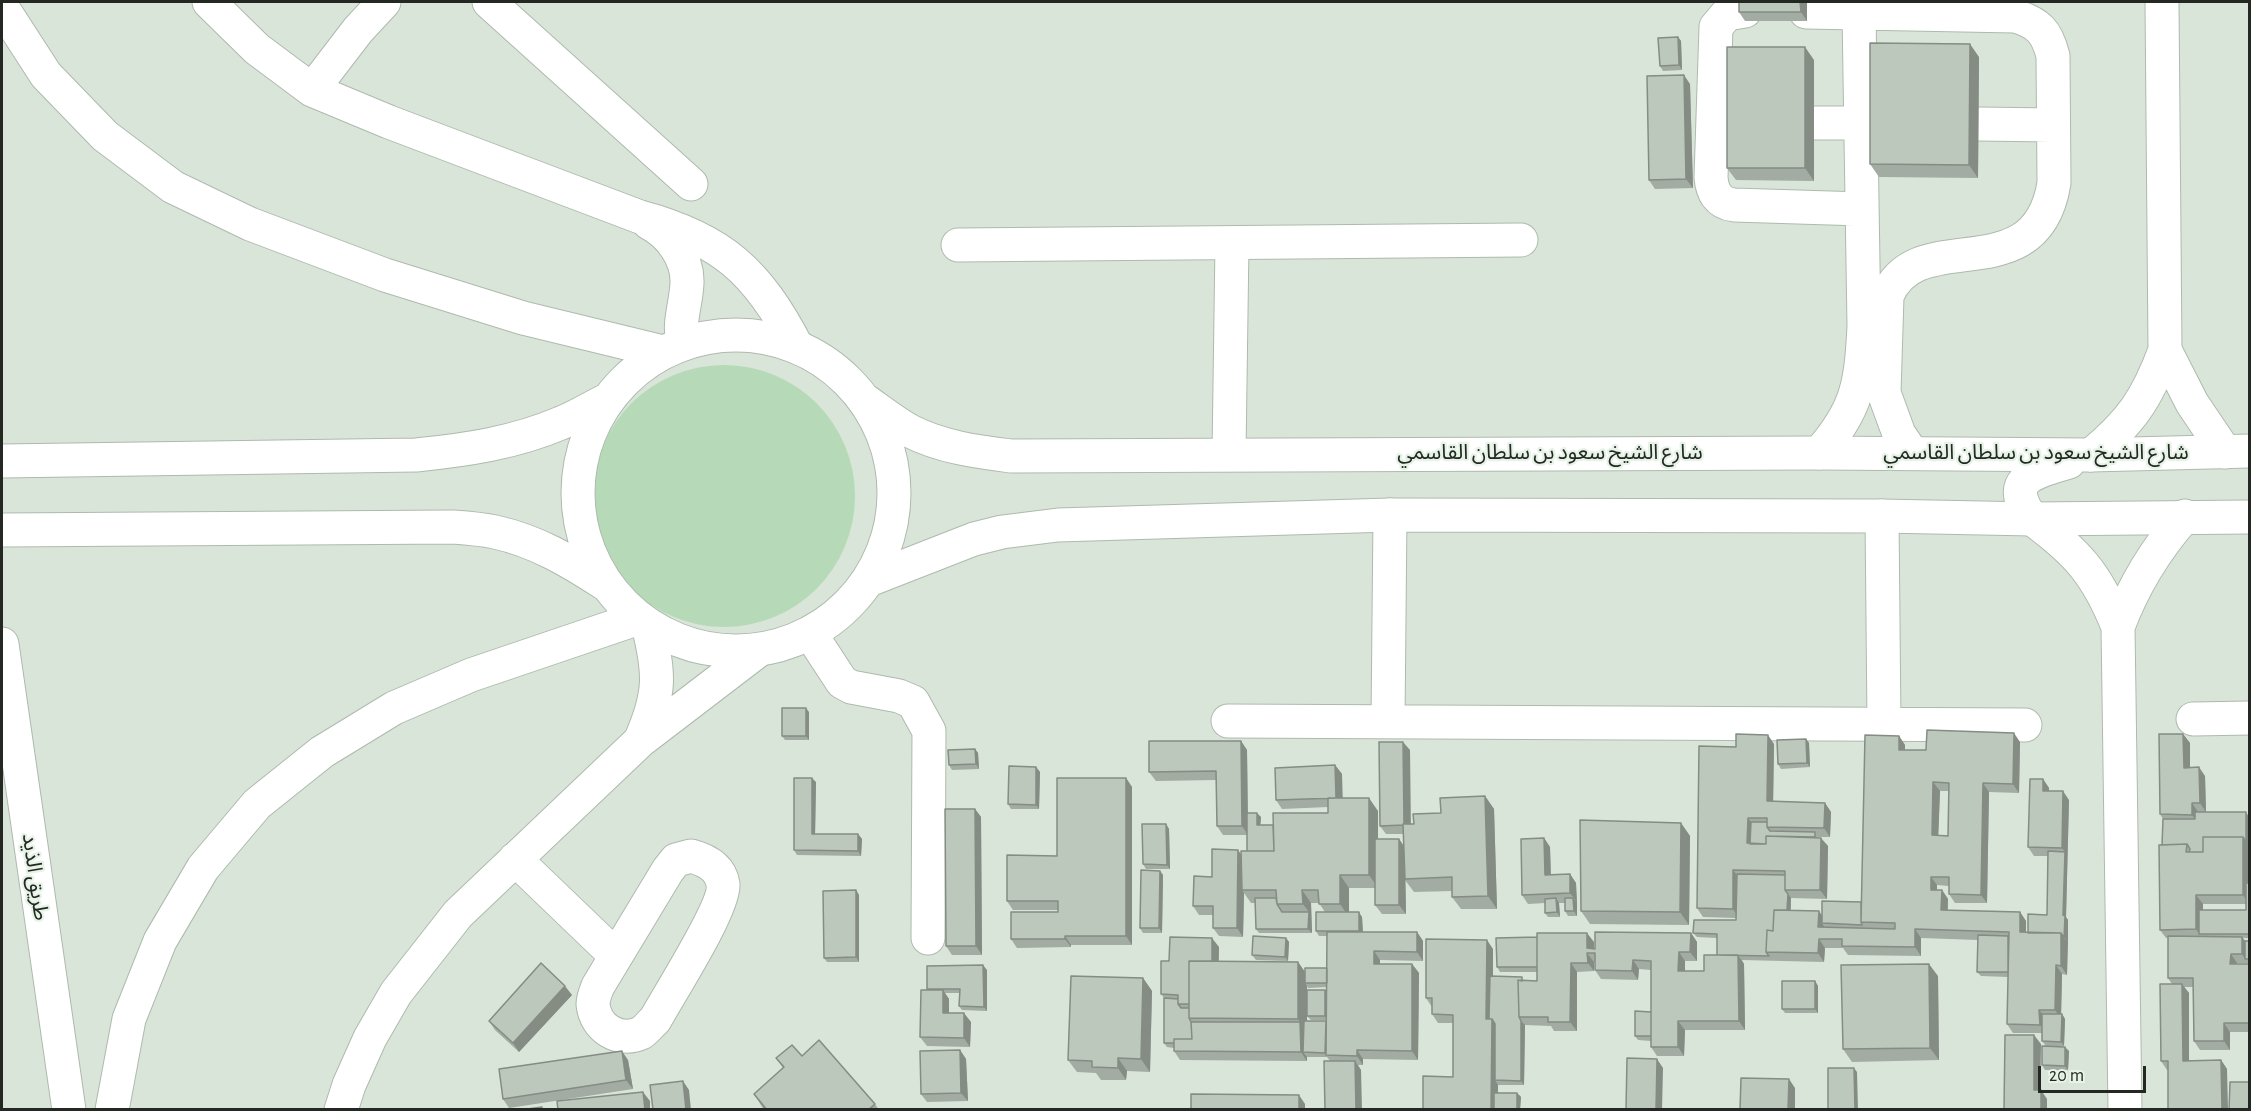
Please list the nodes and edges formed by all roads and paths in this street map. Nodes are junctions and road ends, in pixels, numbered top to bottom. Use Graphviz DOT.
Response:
graph roads {
  1 [pos="209,2"];
  2 [pos="384,2"];
  3 [pos="489,2"];
  4 [pos="2162,2"];
  5 [pos="2,7"];
  6 [pos="1745,10"];
  7 [pos="1806,12"];
  8 [pos="1859,13"];
  9 [pos="312,90"];
  10 [pos="1815,123"];
  11 [pos="1871,123"];
  12 [pos="1978,124"];
  13 [pos="2053,125"];
  14 [pos="691,184"];
  15 [pos="1862,209"];
  16 [pos="640,218"];
  17 [pos="1521,240"];
  18 [pos="1232,243"];
  19 [pos="958,245"];
  20 [pos="673,347"];
  21 [pos="797,347"];
  22 [pos="2165,350"];
  23 [pos="863,399"];
  24 [pos="607,400"];
  25 [pos="2237,452"];
  26 [pos="1819,453"];
  27 [pos="1912,453"];
  28 [pos="1229,454"];
  29 [pos="2091,455"];
  30 [pos="2,461"];
  31 [pos="1390,515"];
  32 [pos="1882,516"];
  33 [pos="2185,516"];
  34 [pos="2250,517"];
  35 [pos="2032,519"];
  36 [pos="2,530"];
  37 [pos="869,580"];
  38 [pos="608,586"];
  39 [pos="643,621"];
  40 [pos="2118,627"];
  41 [pos="810,633"];
  42 [pos="2,644"];
  43 [pos="759,650"];
  44 [pos="2250,718"];
  45 [pos="2193,719"];
  46 [pos="1228,721"];
  47 [pos="1388,722"];
  48 [pos="1884,725"];
  49 [pos="2025,725"];
  50 [pos="640,741"];
  51 [pos="515,859"];
  52 [pos="928,938"];
  53 [pos="615,955"];
  54 [pos="69,1110"];
  55 [pos="112,1110"];
  56 [pos="341,1110"];
  57 [pos="2124,1110"];
  1 -- 9 [label="main road"];
  2 -- 9 [label="main road"];
  3 -- 14 [label="main road"];
  4 -- 22 [label="main road"];
  5 -- 20 [label="main road"];
  6 -- 15 [label="main road"];
  7 -- 8 [label="main road"];
  8 -- 11 [label="main road"];
  8 -- 13 [label="main road"];
  9 -- 16 [label="main road"];
  10 -- 11 [label="main road"];
  11 -- 15 [label="main road"];
  12 -- 13 [label="main road"];
  13 -- 27 [label="main road"];
  15 -- 26 [label="main road"];
  16 -- 20 [label="main road"];
  16 -- 21 [label="main road"];
  17 -- 18 [label="main road"];
  18 -- 19 [label="main road"];
  18 -- 28 [label="main road"];
  20 -- 21 [label="main road"];
  20 -- 24 [label="main road"];
  21 -- 23 [label="main road"];
  22 -- 25 [label="main road"];
  22 -- 29 [label="main road"];
  23 -- 28 [label="main road, شارع الشيخ سعود بن سلطان القاسمي"];
  23 -- 37 [label="main road"];
  24 -- 30 [label="main road"];
  24 -- 38 [label="main road"];
  25 -- 29 [label="main road, شارع الشيخ سعود بن سلطان القاسمي"];
  26 -- 27 [label="main road, شارع الشيخ سعود بن سلطان القاسمي"];
  26 -- 28 [label="main road, شارع الشيخ سعود بن سلطان القاسمي"];
  27 -- 29 [label="main road, شارع الشيخ سعود بن سلطان القاسمي"];
  29 -- 35 [label="main road"];
  31 -- 32 [label="main road"];
  31 -- 37 [label="main road"];
  31 -- 47 [label="main road"];
  32 -- 35 [label="main road"];
  32 -- 48 [label="main road"];
  33 -- 34 [label="main road"];
  33 -- 35 [label="main road"];
  33 -- 40 [label="main road"];
  35 -- 40 [label="main road"];
  36 -- 38 [label="main road"];
  37 -- 41 [label="main road"];
  38 -- 39 [label="main road"];
  39 -- 43 [label="main road"];
  39 -- 50 [label="main road"];
  39 -- 55 [label="main road"];
  40 -- 57 [label="main road"];
  41 -- 43 [label="main road"];
  41 -- 52 [label="main road"];
  42 -- 54 [label="main road, طريق الذيد"];
  43 -- 50 [label="main road"];
  44 -- 45 [label="main road"];
  46 -- 47 [label="main road"];
  47 -- 48 [label="main road"];
  48 -- 49 [label="main road"];
  50 -- 51 [label="main road"];
  51 -- 53 [label="main road"];
  51 -- 56 [label="main road"];
  53 -- 53 [label="main road"];
}
